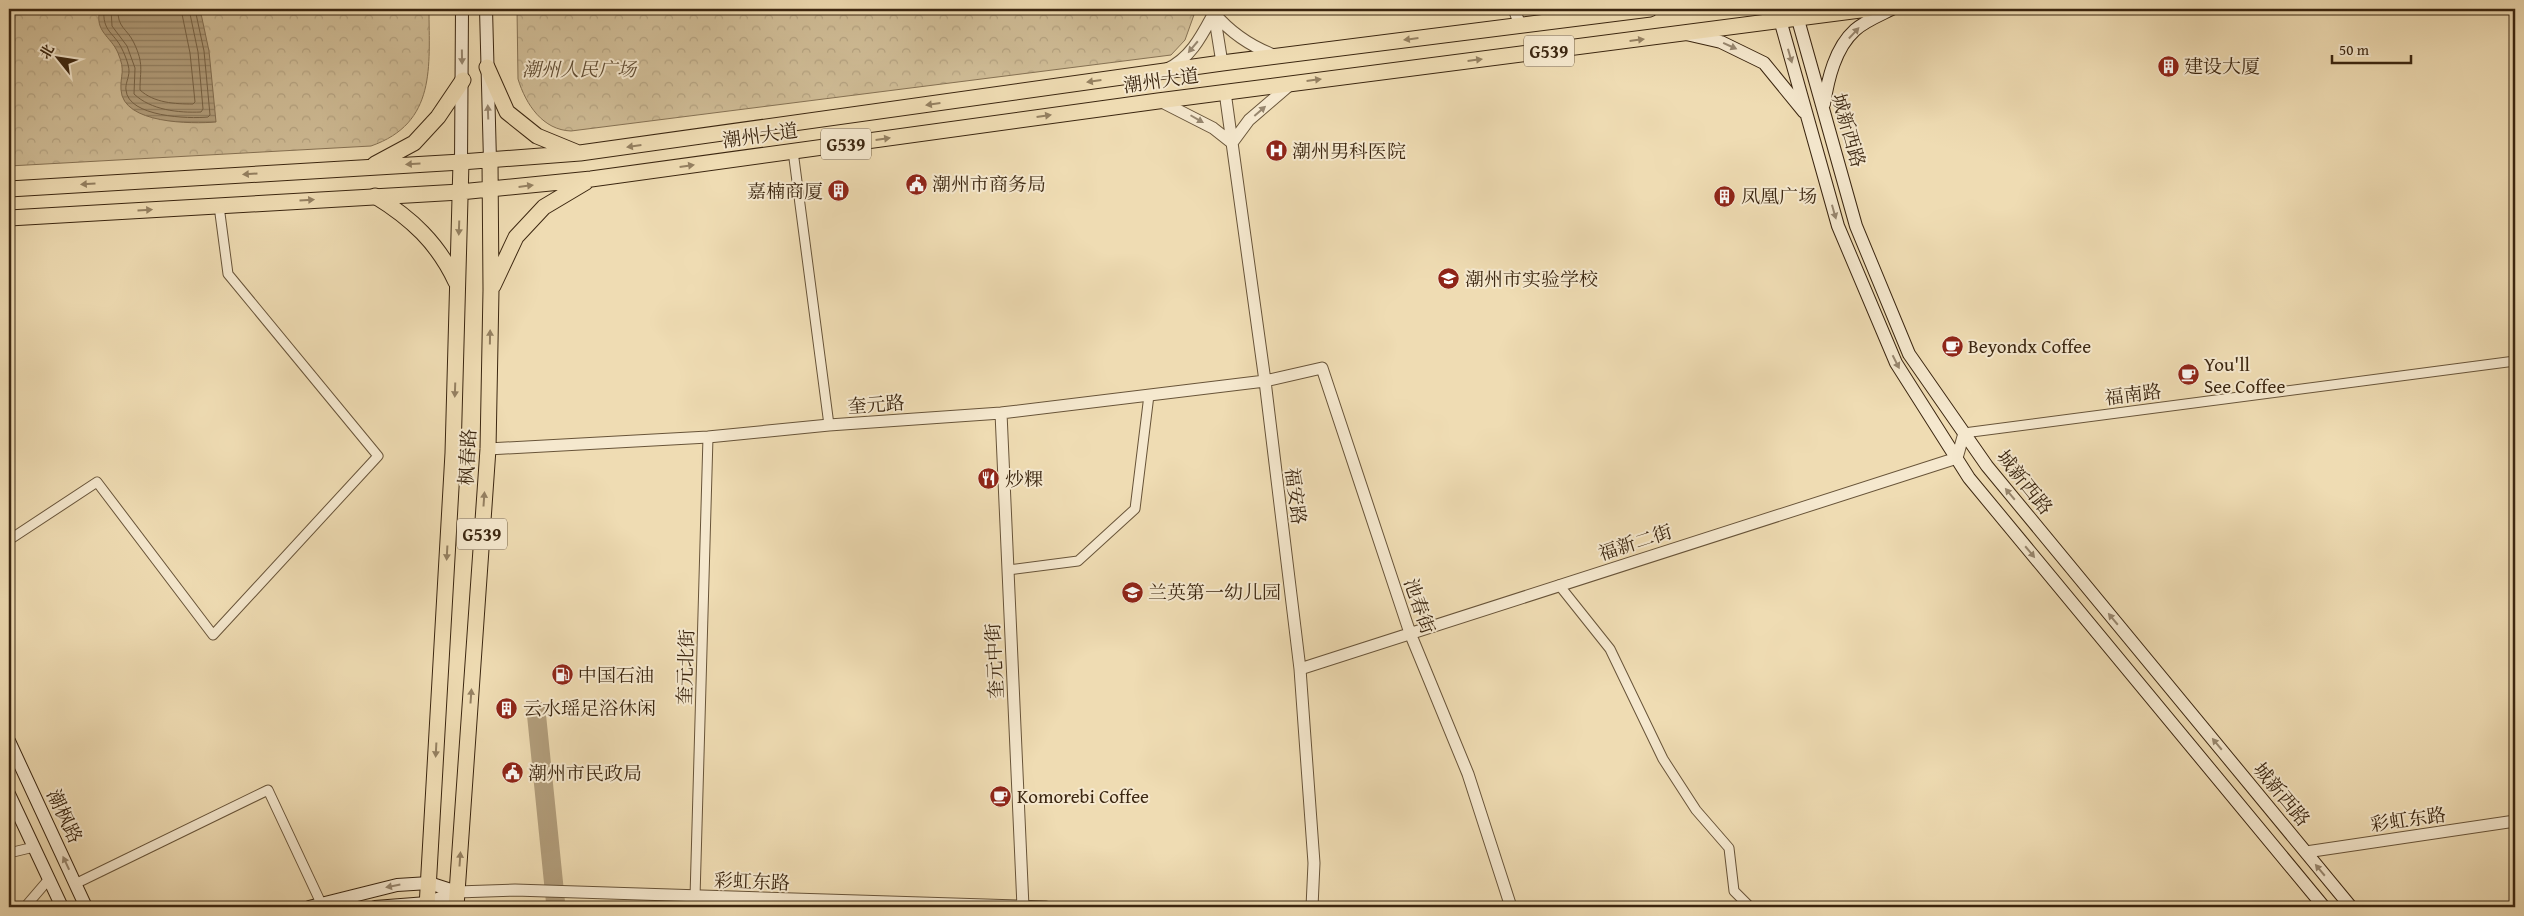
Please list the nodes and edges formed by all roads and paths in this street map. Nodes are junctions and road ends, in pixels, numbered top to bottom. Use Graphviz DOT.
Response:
graph roads {
  1 [pos="462,9"];
  2 [pos="486,9"];
  3 [pos="1514,9"];
  4 [pos="1650,9"];
  5 [pos="1868,9"];
  6 [pos="1892,9"];
  7 [pos="1214,11"];
  8 [pos="1796,13"];
  9 [pos="1779,14"];
  10 [pos="1520,25"];
  11 [pos="1683,34"];
  12 [pos="1276,56"];
  13 [pos="1221,57"];
  14 [pos="487,67"];
  15 [pos="1161,72"];
  16 [pos="462,80"];
  17 [pos="1292,83"];
  18 [pos="1225,92"];
  19 [pos="1158,100"];
  20 [pos="1823,109"];
  21 [pos="1808,118"];
  22 [pos="1232,143"];
  23 [pos="793,151"];
  24 [pos="580,153"];
  25 [pos="490,161"];
  26 [pos="461,162"];
  27 [pos="371,166"];
  28 [pos="591,179"];
  29 [pos="9,189"];
  30 [pos="490,191"];
  31 [pos="460,192"];
  32 [pos="375,196"];
  33 [pos="219,206"];
  34 [pos="9,218"];
  35 [pos="458,286"];
  36 [pos="491,290"];
  37 [pos="2515,361"];
  38 [pos="1265,381"];
  39 [pos="1149,395"];
  40 [pos="1001,413"];
  41 [pos="829,425"];
  42 [pos="1964,433"];
  43 [pos="708,437"];
  44 [pos="488,449"];
  45 [pos="1956,458"];
  46 [pos="9,540"];
  47 [pos="1008,570"];
  48 [pos="1559,585"];
  49 [pos="1410,633"];
  50 [pos="1300,669"];
  51 [pos="9,742"];
  52 [pos="9,794"];
  53 [pos="2515,821"];
  54 [pos="34,847"];
  55 [pos="12,852"];
  56 [pos="2306,852"];
  57 [pos="49,879"];
  58 [pos="429,883"];
  59 [pos="75,884"];
  60 [pos="457,900"];
  61 [pos="694,902"];
  62 [pos="315,905"];
  63 [pos="427,905"];
  64 [pos="25,907"];
  65 [pos="62,907"];
  66 [pos="86,907"];
  67 [pos="375,907"];
  68 [pos="1023,907"];
  69 [pos="1046,907"];
  70 [pos="1312,907"];
  71 [pos="1511,907"];
  72 [pos="1750,907"];
  73 [pos="2324,907"];
  74 [pos="2352,907"];
  1 -- 16 [label="main road, 枫春路, one-way"];
  2 -- 14 [label="main road, 枫春路"];
  3 -- 10 [label="street"];
  4 -- 10 [label="main road, 潮州大道 / G539"];
  5 -- 8 [label="main road, 潮州大道 / G539"];
  20 -- 6 [label="main road, one-way"];
  7 -- 12 [label="street"];
  7 -- 13 [label="street"];
  7 -- 15 [label="street, one-way"];
  8 -- 9 [label="main road, 潮州大道 / G539"];
  8 -- 20 [label="main road, 城新西路"];
  9 -- 11 [label="main road, 潮州大道 / G539"];
  9 -- 21 [label="main road, 城新西路, one-way"];
  10 -- 12 [label="main road, 潮州大道 / G539, one-way"];
  17 -- 11 [label="main road, 潮州大道 / G539, one-way"];
  11 -- 21 [label="main road, one-way"];
  12 -- 13 [label="main road, 潮州大道 / G539"];
  13 -- 15 [label="main road, 潮州大道 / G539"];
  14 -- 24 [label="main road"];
  25 -- 14 [label="main road, 枫春路, one-way"];
  15 -- 24 [label="main road, 潮州大道 / G539, one-way"];
  16 -- 26 [label="main road, 枫春路"];
  16 -- 27 [label="main road"];
  17 -- 18 [label="main road, 潮州大道 / G539"];
  22 -- 17 [label="street, one-way"];
  18 -- 19 [label="main road, 潮州大道 / G539"];
  18 -- 22 [label="street, 福安路"];
  19 -- 22 [label="street, one-way"];
  23 -- 19 [label="main road, 潮州大道 / G539, one-way"];
  20 -- 42 [label="main road, 城新西路"];
  21 -- 45 [label="main road, 城新西路, one-way"];
  22 -- 38 [label="street, 福安路"];
  28 -- 23 [label="main road, 潮州大道 / G539, one-way"];
  23 -- 41 [label="street"];
  24 -- 25 [label="main road, 潮州大道 / G539"];
  25 -- 26 [label="main road, 潮州大道 / G539"];
  25 -- 30 [label="main road, 枫春路 / G539"];
  26 -- 27 [label="main road, 潮州大道, one-way"];
  26 -- 31 [label="main road, 枫春路 / G539"];
  27 -- 29 [label="main road, 潮州大道, one-way"];
  30 -- 28 [label="main road, 潮州大道 / G539, one-way"];
  28 -- 36 [label="main road"];
  30 -- 31 [label="main road, 潮州大道 / G539"];
  30 -- 36 [label="main road, 枫春路 / G539"];
  31 -- 32 [label="main road, 潮州大道"];
  31 -- 35 [label="main road, 枫春路 / G539, one-way"];
  33 -- 32 [label="main road, 潮州大道, one-way"];
  32 -- 35 [label="main road"];
  34 -- 33 [label="main road, 潮州大道, one-way"];
  33 -- 46 [label="street"];
  35 -- 58 [label="main road, 枫春路 / G539, one-way"];
  44 -- 36 [label="main road, 枫春路 / G539, one-way"];
  37 -- 42 [label="street, 福南路"];
  38 -- 39 [label="street, 奎元路"];
  38 -- 49 [label="street, 池春街"];
  38 -- 50 [label="street, 福安路"];
  39 -- 40 [label="street, 奎元路"];
  39 -- 47 [label="street"];
  40 -- 41 [label="street, 奎元路"];
  40 -- 47 [label="street, 奎元中街"];
  41 -- 43 [label="street, 奎元路"];
  42 -- 45 [label="street"];
  56 -- 42 [label="main road, 城新西路, one-way"];
  43 -- 44 [label="street, 奎元路"];
  43 -- 61 [label="street, 奎元北街"];
  60 -- 44 [label="main road, 枫春路 / G539, one-way"];
  45 -- 48 [label="street, 福新二街"];
  45 -- 73 [label="main road, 城新西路, one-way"];
  47 -- 68 [label="street, 奎元中街"];
  48 -- 49 [label="street, 福新二街"];
  48 -- 72 [label="street"];
  49 -- 50 [label="street, 福新二街"];
  49 -- 71 [label="street, 池春街"];
  50 -- 70 [label="street, 福安路"];
  59 -- 51 [label="main road, 潮枫路, one-way"];
  52 -- 54 [label="main road"];
  53 -- 56 [label="street, 彩虹东路"];
  54 -- 55 [label="street"];
  54 -- 57 [label="main road"];
  74 -- 56 [label="main road, 城新西路, one-way"];
  57 -- 64 [label="street"];
  57 -- 65 [label="main road"];
  58 -- 60 [label="main road"];
  58 -- 62 [label="main road, one-way"];
  58 -- 63 [label="main road, 枫春路 / G539"];
  59 -- 62 [label="street"];
  59 -- 66 [label="main road, 潮枫路"];
  60 -- 61 [label="street, 彩虹东路"];
  60 -- 63 [label="main road"];
  61 -- 68 [label="street, 彩虹东路"];
  63 -- 67 [label="main road"];
  68 -- 69 [label="street, 彩虹东路"];
}
